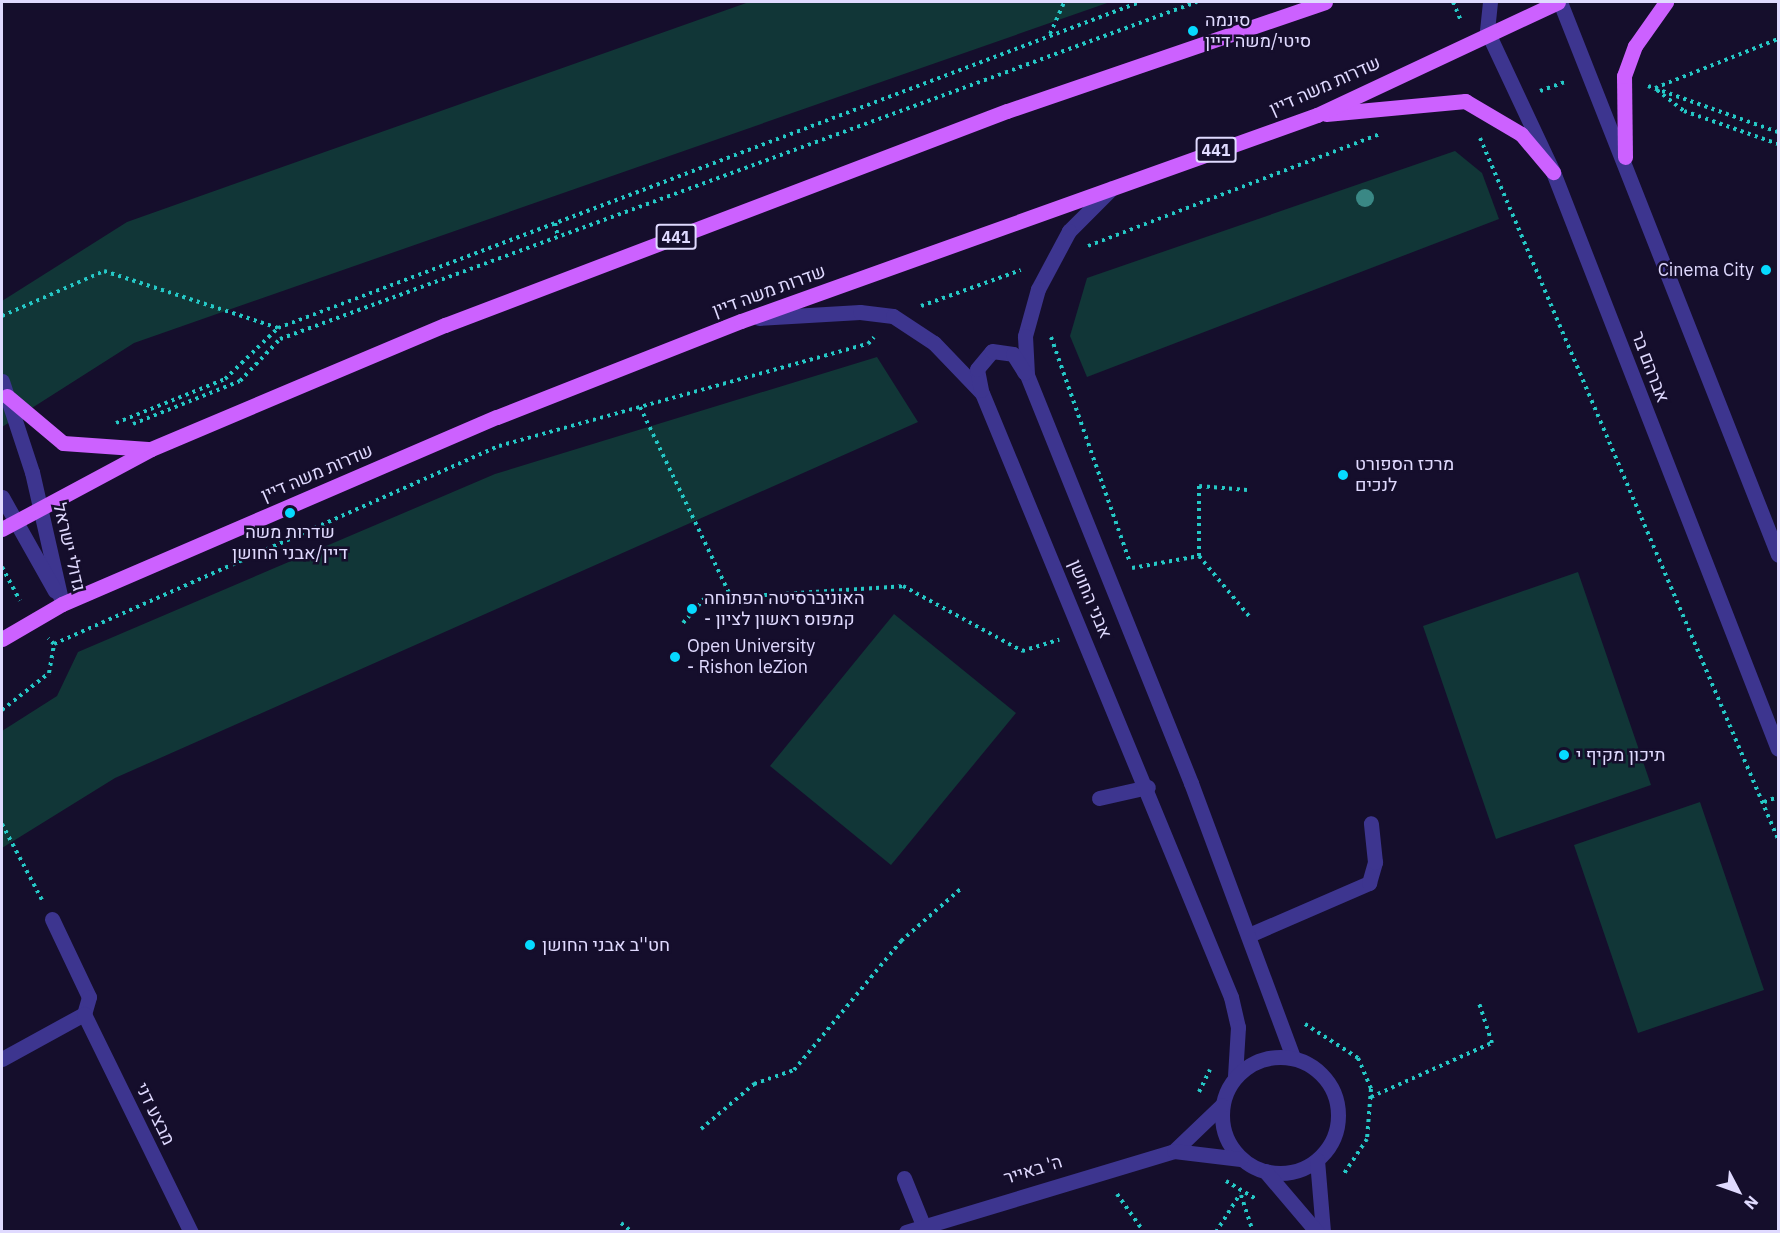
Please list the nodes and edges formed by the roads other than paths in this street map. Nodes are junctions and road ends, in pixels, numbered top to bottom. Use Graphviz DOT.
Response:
graph roads {
  1 [pos="1325,2"];
  2 [pos="1490,2"];
  3 [pos="1559,2"];
  4 [pos="1666,2"];
  5 [pos="1487,31"];
  6 [pos="1317,115"];
  7 [pos="1625,157"];
  8 [pos="1553,172"];
  9 [pos="1115,185"];
  10 [pos="741,321"];
  11 [pos="1027,375"];
  12 [pos="2,381"];
  13 [pos="982,393"];
  14 [pos="7,396"];
  15 [pos="151,449"];
  16 [pos="2,497"];
  17 [pos="40,506"];
  18 [pos="8,526"];
  19 [pos="1779,555"];
  20 [pos="62,604"];
  21 [pos="2,639"];
  22 [pos="1779,749"];
  23 [pos="1148,787"];
  24 [pos="1099,798"];
  25 [pos="1371,823"];
  26 [pos="52,919"];
  27 [pos="1250,935"];
  28 [pos="84,1014"];
  29 [pos="1293,1058"];
  30 [pos="2,1059"];
  31 [pos="1235,1076"];
  32 [pos="1222,1105"];
  33 [pos="1174,1151"];
  34 [pos="1241,1159"];
  35 [pos="1317,1160"];
  36 [pos="1264,1172"];
  37 [pos="904,1178"];
  38 [pos="922,1225"];
  39 [pos="192,1232"];
  40 [pos="906,1232"];
  41 [pos="1317,1232"];
  42 [pos="1323,1232"];
  1 -- 15 [label="main road, 441"];
  2 -- 5 [label="street"];
  3 -- 5 [label="main road, שדרות משה דיין / 441"];
  3 -- 7 [label="street"];
  4 -- 7 [label="main road"];
  5 -- 6 [label="main road, שדרות משה דיין / 441"];
  5 -- 8 [label="street, אברהם בר"];
  6 -- 8 [label="main road"];
  6 -- 9 [label="main road, שדרות משה דיין / 441"];
  7 -- 19 [label="street"];
  8 -- 22 [label="street, אברהם בר"];
  9 -- 10 [label="main road, שדרות משה דיין / 441"];
  9 -- 11 [label="street, אבני החושן"];
  10 -- 13 [label="street, אבני החושן"];
  10 -- 20 [label="main road, שדרות משה דיין / 441"];
  11 -- 13 [label="street"];
  11 -- 27 [label="street, אבני החושן"];
  12 -- 14 [label="street, גדולי ישראל"];
  13 -- 23 [label="street, אבני החושן"];
  14 -- 15 [label="main road"];
  14 -- 17 [label="street, גדולי ישראל"];
  15 -- 17 [label="main road, 441"];
  16 -- 18 [label="street, גדולי ישראל"];
  17 -- 18 [label="main road, 441"];
  17 -- 20 [label="street, גדולי ישראל"];
  18 -- 20 [label="street, גדולי ישראל"];
  20 -- 21 [label="main road, שדרות משה דיין / 441"];
  23 -- 24 [label="street"];
  23 -- 31 [label="street, אבני החושן"];
  25 -- 27 [label="street"];
  26 -- 28 [label="street, מבצע דני"];
  27 -- 29 [label="street, אבני החושן"];
  28 -- 30 [label="street"];
  28 -- 39 [label="street, מבצע דני"];
  29 -- 31 [label="street"];
  29 -- 35 [label="street"];
  31 -- 32 [label="street"];
  32 -- 33 [label="street, ה' באייר"];
  32 -- 34 [label="street"];
  33 -- 34 [label="street, ה' באייר"];
  33 -- 38 [label="street, ה' באייר"];
  34 -- 36 [label="street"];
  35 -- 36 [label="street"];
  35 -- 42 [label="street"];
  36 -- 41 [label="street"];
  37 -- 38 [label="street"];
  38 -- 40 [label="street, ה' באייר"];
}
